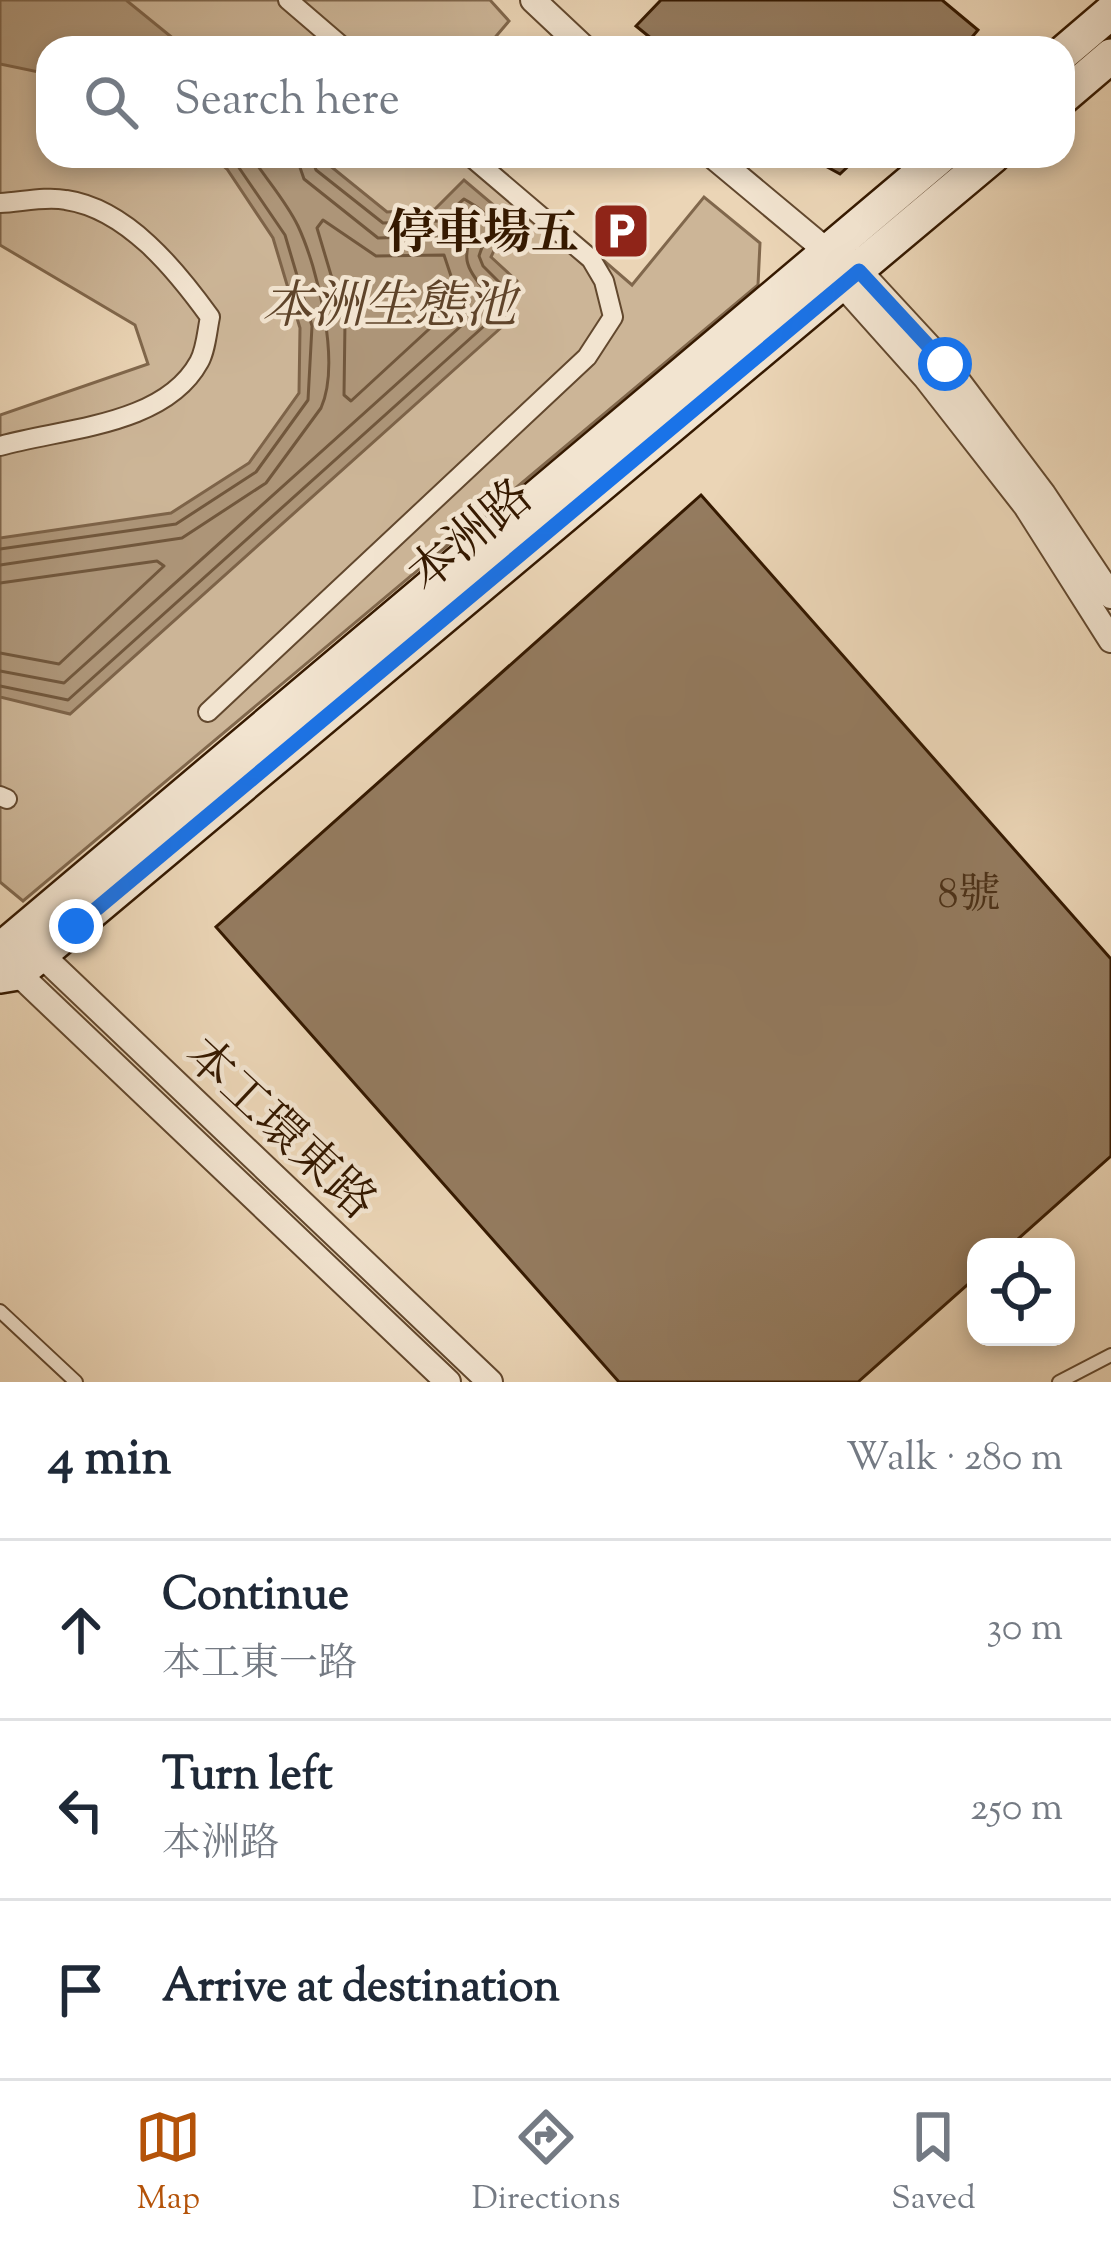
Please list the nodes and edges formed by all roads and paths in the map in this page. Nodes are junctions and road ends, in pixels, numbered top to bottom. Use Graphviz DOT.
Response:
graph roads {
  1 [pos="287,0"];
  2 [pos="533,0"];
  3 [pos="1111,12"];
  4 [pos="330,36"];
  5 [pos="571,36"];
  6 [pos="1075,43"];
  7 [pos="1111,56"];
  8 [pos="1075,87"];
  9 [pos="484,168"];
  10 [pos="727,168"];
  11 [pos="927,168"];
  12 [pos="980,168"];
  13 [pos="0,203"];
  14 [pos="828,252"];
  15 [pos="850,278"];
  16 [pos="0,446"];
  17 [pos="1111,596"];
  18 [pos="1111,640"];
  19 [pos="208,712"];
  20 [pos="13,957"];
  21 [pos="0,1311"];
  22 [pos="1111,1355"];
  23 [pos="76,1382"];
  24 [pos="448,1382"];
  25 [pos="490,1382"];
  26 [pos="1059,1382"];
  1 -- 4 [label="street"];
  2 -- 5 [label="street"];
  3 -- 6 [label="main road"];
  7 -- 8 [label="main road"];
  9 -- 19 [label="street"];
  10 -- 14 [label="street"];
  11 -- 14 [label="main road, 本洲路"];
  12 -- 15 [label="main road, 本洲路"];
  13 -- 16 [label="street"];
  14 -- 15 [label="street"];
  14 -- 20 [label="main road, 本洲路"];
  15 -- 17 [label="street"];
  15 -- 18 [label="street"];
  15 -- 20 [label="main road, 本洲路"];
  20 -- 24 [label="street, 本工環東路"];
  20 -- 25 [label="street, 本工環東路"];
  21 -- 23 [label="lane"];
  22 -- 26 [label="lane"];
}
